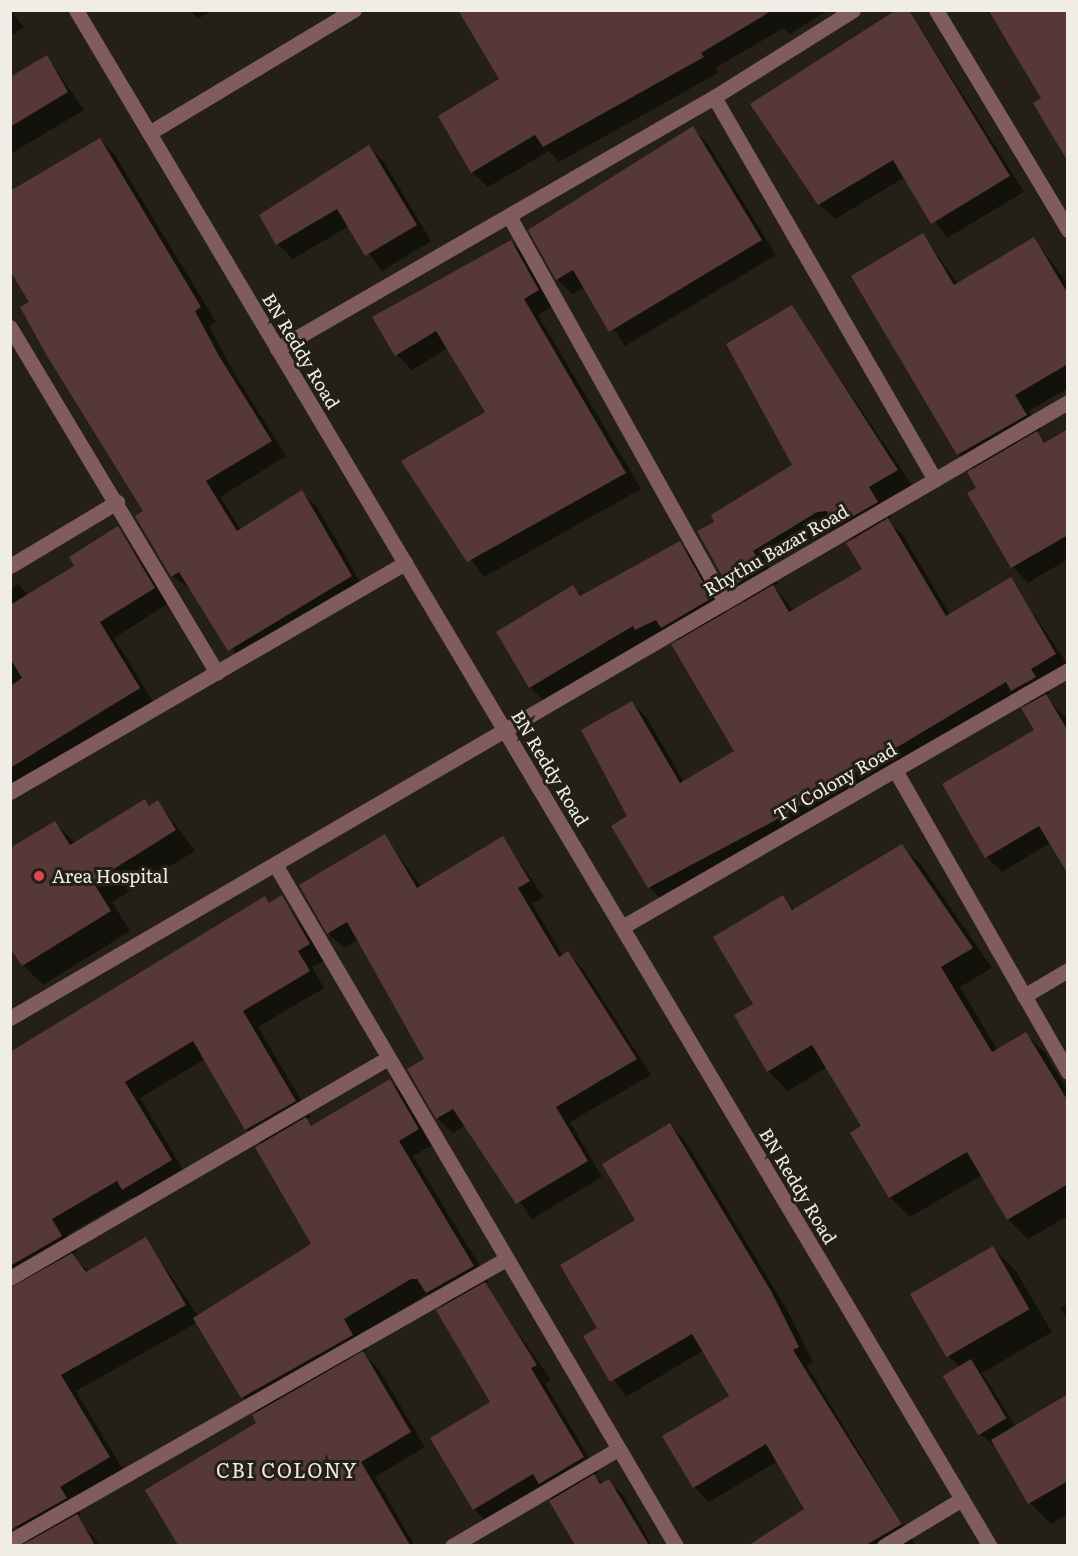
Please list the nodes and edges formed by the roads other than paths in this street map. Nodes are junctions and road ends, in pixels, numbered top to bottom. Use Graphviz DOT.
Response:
graph roads {
  1 [pos="76,10"];
  2 [pos="354,10"];
  3 [pos="853,10"];
  4 [pos="936,10"];
  5 [pos="714,97"];
  6 [pos="149,133"];
  7 [pos="509,216"];
  8 [pos="1068,230"];
  9 [pos="10,327"];
  10 [pos="277,350"];
  11 [pos="1068,402"];
  12 [pos="934,480"];
  13 [pos="117,502"];
  14 [pos="405,563"];
  15 [pos="10,567"];
  16 [pos="725,602"];
  17 [pos="1068,670"];
  18 [pos="217,673"];
  19 [pos="505,731"];
  20 [pos="895,770"];
  21 [pos="10,792"];
  22 [pos="276,866"];
  23 [pos="622,927"];
  24 [pos="1068,970"];
  25 [pos="1024,996"];
  26 [pos="10,1018"];
  27 [pos="387,1059"];
  28 [pos="1068,1072"];
  29 [pos="506,1259"];
  30 [pos="10,1278"];
  31 [pos="616,1450"];
  32 [pos="962,1499"];
  33 [pos="10,1541"];
  34 [pos="452,1545"];
  35 [pos="676,1545"];
  36 [pos="884,1545"];
  37 [pos="990,1545"];
  1 -- 6 [label="street, BN Reddy Road"];
  2 -- 6 [label="street"];
  3 -- 5 [label="street"];
  4 -- 8 [label="street"];
  5 -- 7 [label="street"];
  5 -- 12 [label="street"];
  6 -- 10 [label="street, BN Reddy Road"];
  7 -- 10 [label="street"];
  7 -- 16 [label="street"];
  9 -- 13 [label="street"];
  10 -- 14 [label="street, BN Reddy Road"];
  11 -- 12 [label="street, Rhythu Bazar Road"];
  12 -- 16 [label="street, Rhythu Bazar Road"];
  13 -- 15 [label="street"];
  13 -- 18 [label="street"];
  14 -- 18 [label="street"];
  14 -- 19 [label="street, BN Reddy Road"];
  16 -- 19 [label="street, Rhythu Bazar Road"];
  17 -- 20 [label="street, TV Colony Road"];
  18 -- 21 [label="street"];
  19 -- 22 [label="street, Rhythu Bazar Road"];
  19 -- 23 [label="street, BN Reddy Road"];
  20 -- 23 [label="street, TV Colony Road"];
  20 -- 25 [label="street"];
  22 -- 26 [label="street, Rhythu Bazar Road"];
  22 -- 27 [label="street"];
  23 -- 32 [label="street, BN Reddy Road"];
  24 -- 25 [label="street"];
  25 -- 28 [label="street"];
  27 -- 29 [label="street"];
  27 -- 30 [label="street"];
  29 -- 31 [label="street"];
  29 -- 33 [label="street"];
  31 -- 34 [label="street"];
  31 -- 35 [label="street"];
  32 -- 36 [label="street"];
  32 -- 37 [label="street, BN Reddy Road"];
}
